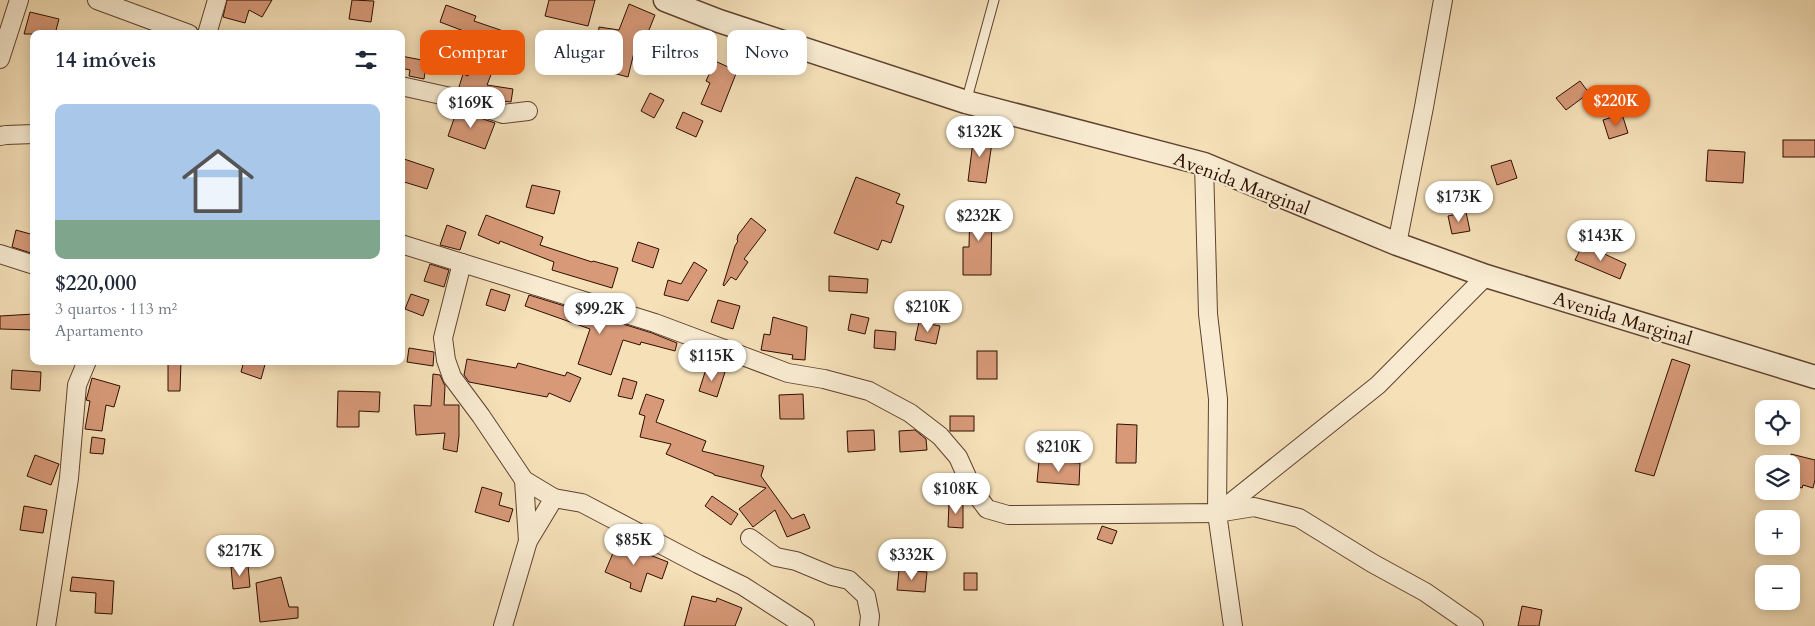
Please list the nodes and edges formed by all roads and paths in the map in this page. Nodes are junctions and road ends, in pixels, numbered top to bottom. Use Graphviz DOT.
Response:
graph roads {
  1 [pos="19,0"];
  2 [pos="97,0"];
  3 [pos="217,0"];
  4 [pos="666,0"];
  5 [pos="994,0"];
  6 [pos="1443,0"];
  7 [pos="178,30"];
  8 [pos="208,30"];
  9 [pos="3,38"];
  10 [pos="0,59"];
  11 [pos="405,87"];
  12 [pos="966,102"];
  13 [pos="528,111"];
  14 [pos="30,134"];
  15 [pos="0,136"];
  16 [pos="1204,164"];
  17 [pos="1397,244"];
  18 [pos="405,245"];
  19 [pos="0,254"];
  20 [pos="462,263"];
  21 [pos="30,264"];
  22 [pos="1486,276"];
  23 [pos="85,365"];
  24 [pos="1815,377"];
  25 [pos="524,480"];
  26 [pos="554,498"];
  27 [pos="1217,513"];
  28 [pos="750,538"];
  29 [pos="528,541"];
  30 [pos="46,626"];
  31 [pos="503,626"];
  32 [pos="805,626"];
  33 [pos="869,626"];
  34 [pos="1233,626"];
  35 [pos="1474,626"];
  1 -- 9 [label="street"];
  2 -- 7 [label="street"];
  3 -- 8 [label="street"];
  4 -- 12 [label="street, Avenida Marginal"];
  5 -- 12 [label="lane"];
  6 -- 17 [label="street"];
  9 -- 10 [label="street"];
  11 -- 13 [label="street"];
  12 -- 16 [label="street, Avenida Marginal"];
  14 -- 15 [label="street"];
  16 -- 17 [label="street, Avenida Marginal"];
  16 -- 27 [label="street"];
  17 -- 22 [label="street, Avenida Marginal"];
  18 -- 20 [label="street"];
  19 -- 21 [label="street"];
  20 -- 25 [label="street"];
  20 -- 27 [label="street"];
  22 -- 24 [label="street, Avenida Marginal"];
  22 -- 27 [label="street"];
  23 -- 30 [label="street"];
  25 -- 26 [label="street"];
  25 -- 29 [label="street"];
  26 -- 29 [label="street"];
  26 -- 32 [label="street"];
  27 -- 34 [label="street"];
  27 -- 35 [label="street"];
  28 -- 33 [label="street"];
  29 -- 31 [label="street"];
}
